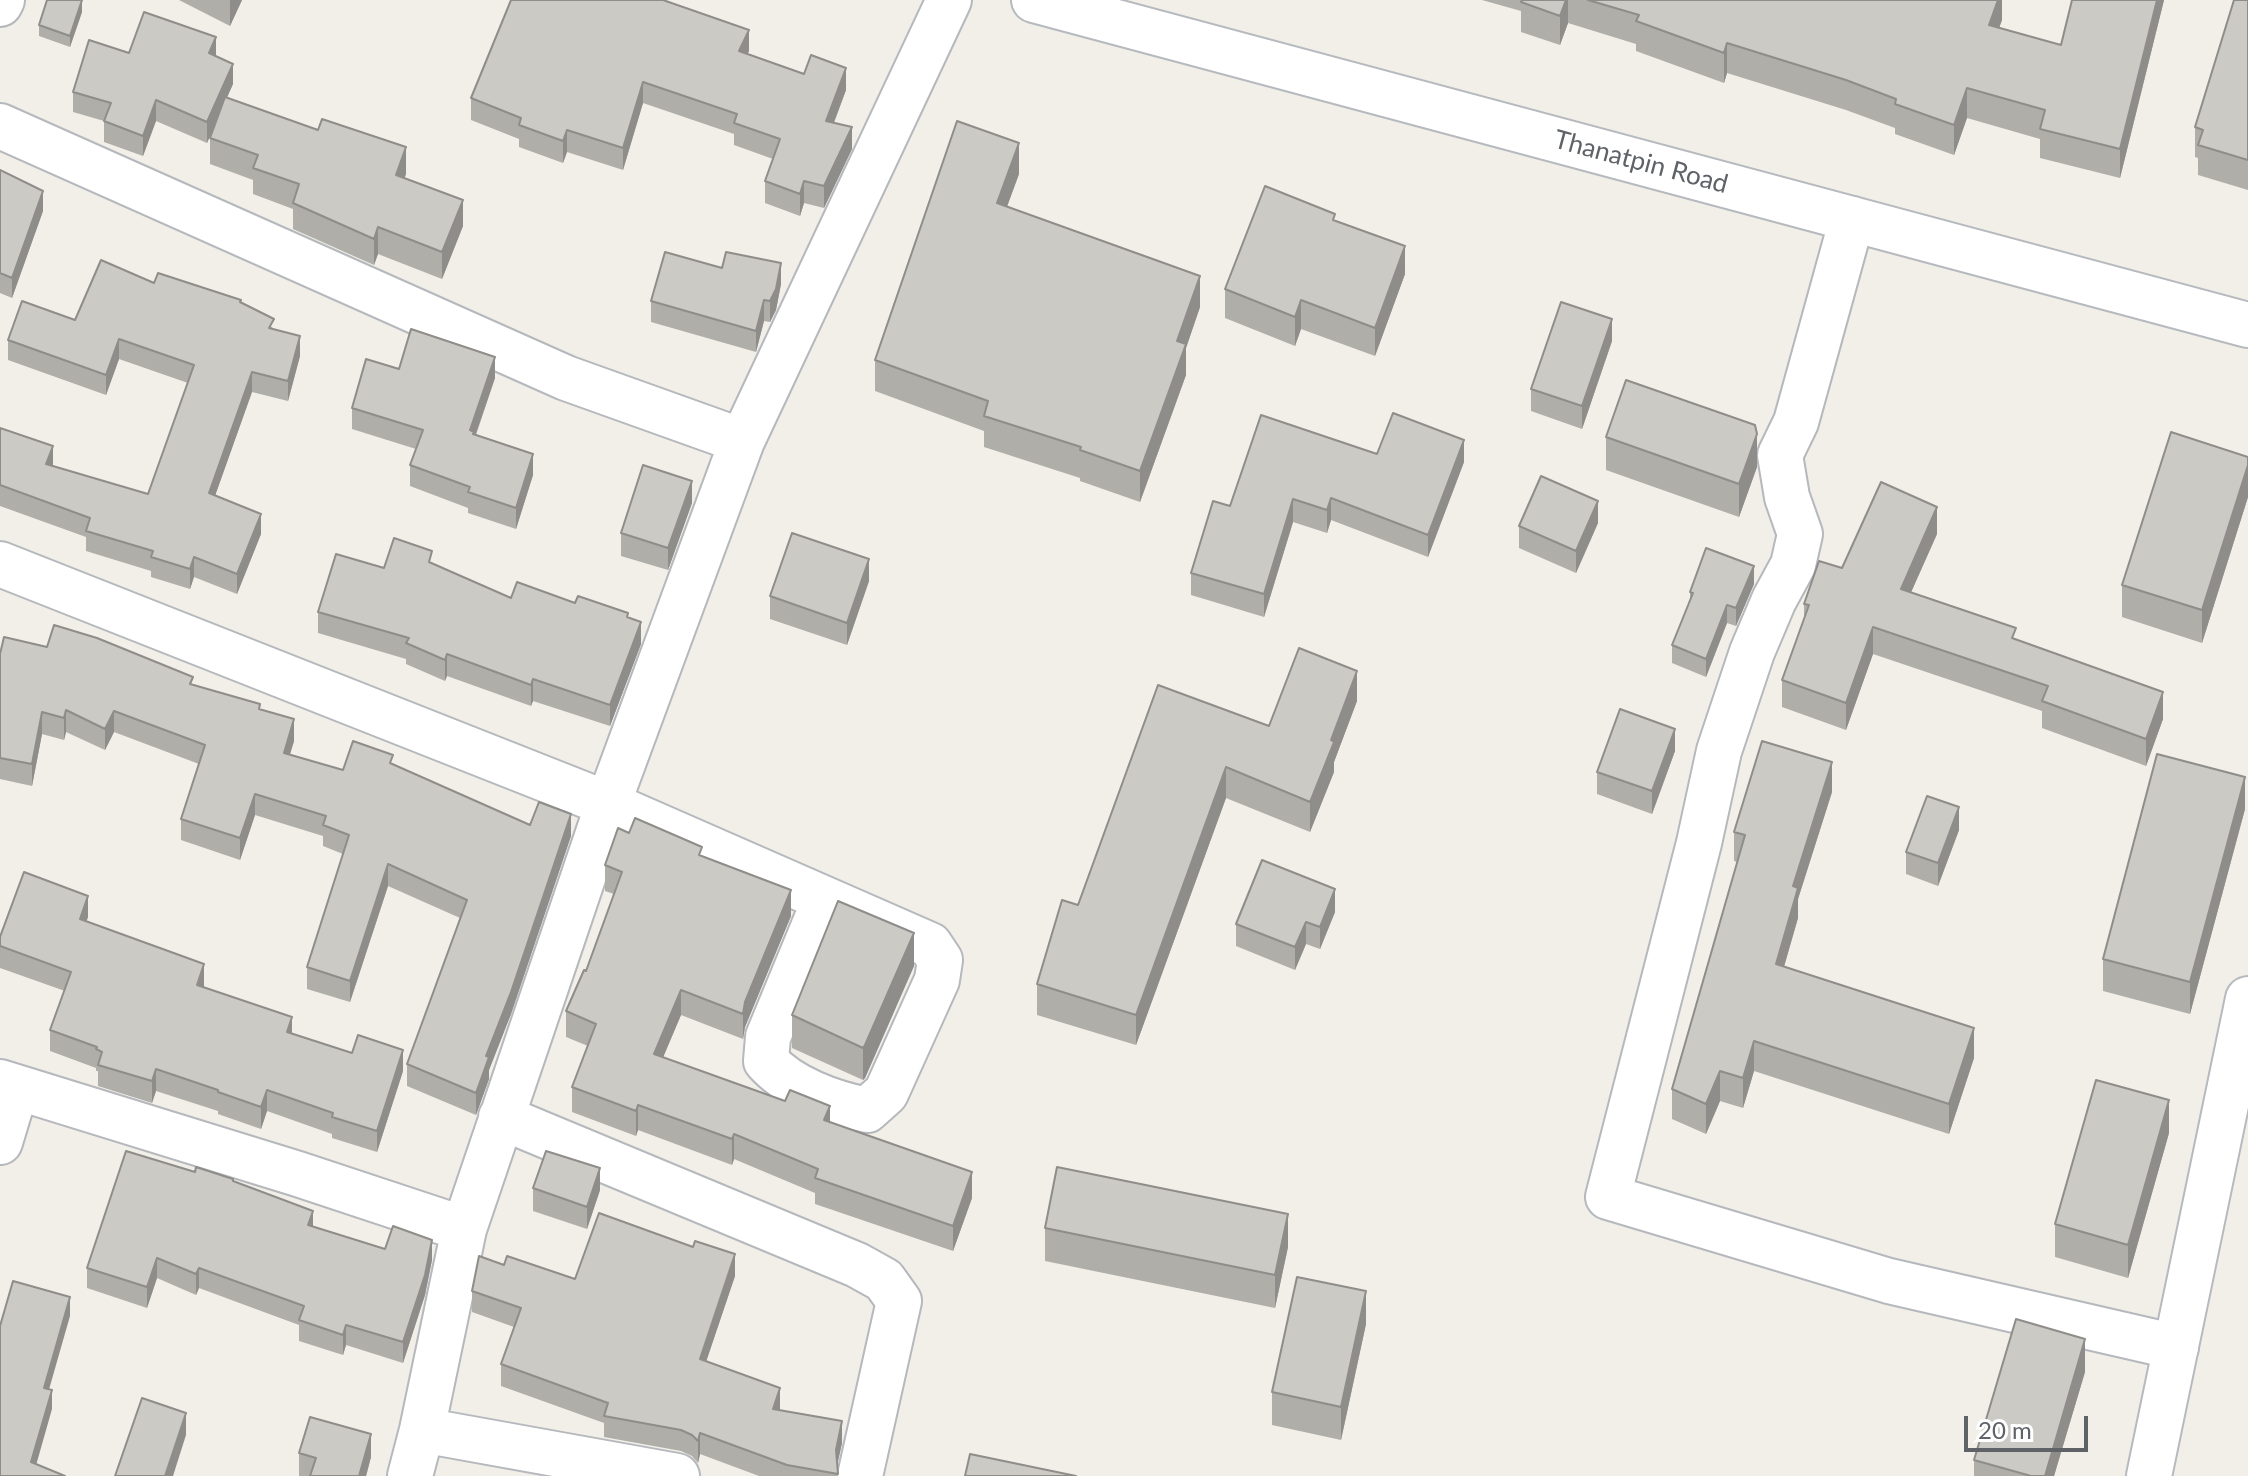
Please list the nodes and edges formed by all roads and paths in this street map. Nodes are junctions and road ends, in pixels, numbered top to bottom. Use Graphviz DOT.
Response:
graph roads {
  1 [pos="949,0"];
  2 [pos="1034,0"];
  3 [pos="0,126"];
  4 [pos="1852,219"];
  5 [pos="2248,325"];
  6 [pos="742,441"];
  7 [pos="0,564"];
  8 [pos="608,804"];
  9 [pos="825,899"];
  10 [pos="2248,999"];
  11 [pos="8,1086"];
  12 [pos="501,1117"];
  13 [pos="0,1142"];
  14 [pos="464,1229"];
  15 [pos="2176,1347"];
  16 [pos="422,1430"];
  17 [pos="410,1476"];
  18 [pos="677,1476"];
  19 [pos="860,1476"];
  20 [pos="2149,1476"];
  1 -- 6 [label="street"];
  2 -- 4 [label="street, Thanatpin Road"];
  3 -- 6 [label="street"];
  4 -- 5 [label="street, Thanatpin Road"];
  4 -- 15 [label="street"];
  6 -- 8 [label="street"];
  7 -- 8 [label="street"];
  8 -- 9 [label="street"];
  8 -- 12 [label="street"];
  9 -- 9 [label="street"];
  10 -- 15 [label="street"];
  11 -- 13 [label="street"];
  11 -- 14 [label="street"];
  12 -- 14 [label="street"];
  12 -- 19 [label="street"];
  14 -- 16 [label="street"];
  15 -- 20 [label="street"];
  16 -- 17 [label="street"];
  16 -- 18 [label="street"];
}
